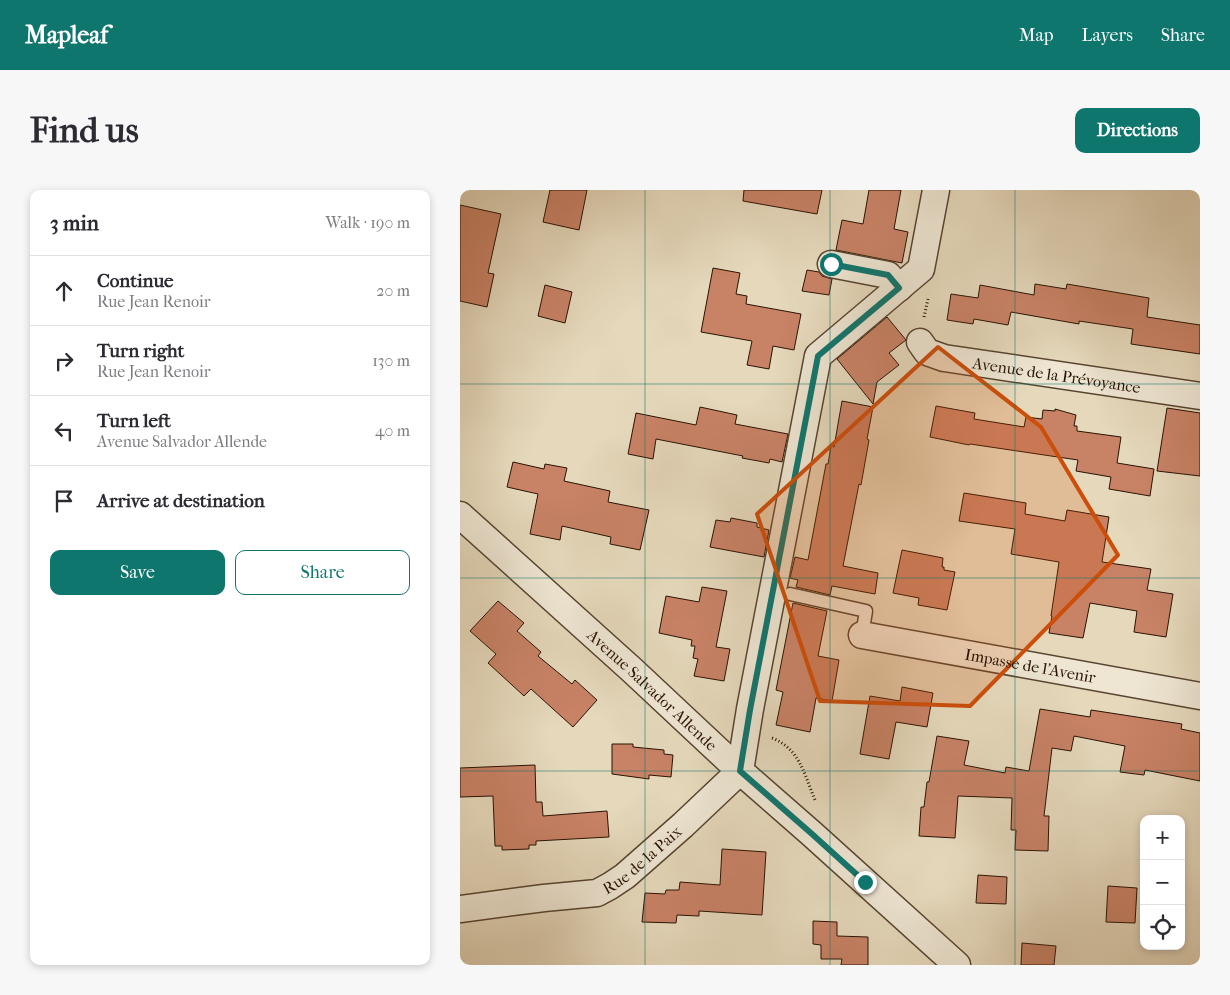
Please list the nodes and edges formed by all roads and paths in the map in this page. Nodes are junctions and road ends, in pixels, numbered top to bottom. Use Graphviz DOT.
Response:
graph roads {
  1 [pos="936,190"];
  2 [pos="831,264"];
  3 [pos="899,288"];
  4 [pos="920,342"];
  5 [pos="1200,396"];
  6 [pos="460,514"];
  7 [pos="790,594"];
  8 [pos="862,635"];
  9 [pos="1200,696"];
  10 [pos="740,771"];
  11 [pos="460,909"];
  12 [pos="957,965"];
  1 -- 3 [label="street"];
  2 -- 3 [label="street"];
  3 -- 10 [label="street"];
  4 -- 5 [label="street, Avenue de la Prévoyance"];
  6 -- 10 [label="street, Avenue Salvador Allende"];
  7 -- 8 [label="lane"];
  8 -- 9 [label="street, Impasse de l'Avenir"];
  10 -- 11 [label="street, Rue de la Paix"];
  10 -- 12 [label="street, Avenue Salvador Allende"];
}
